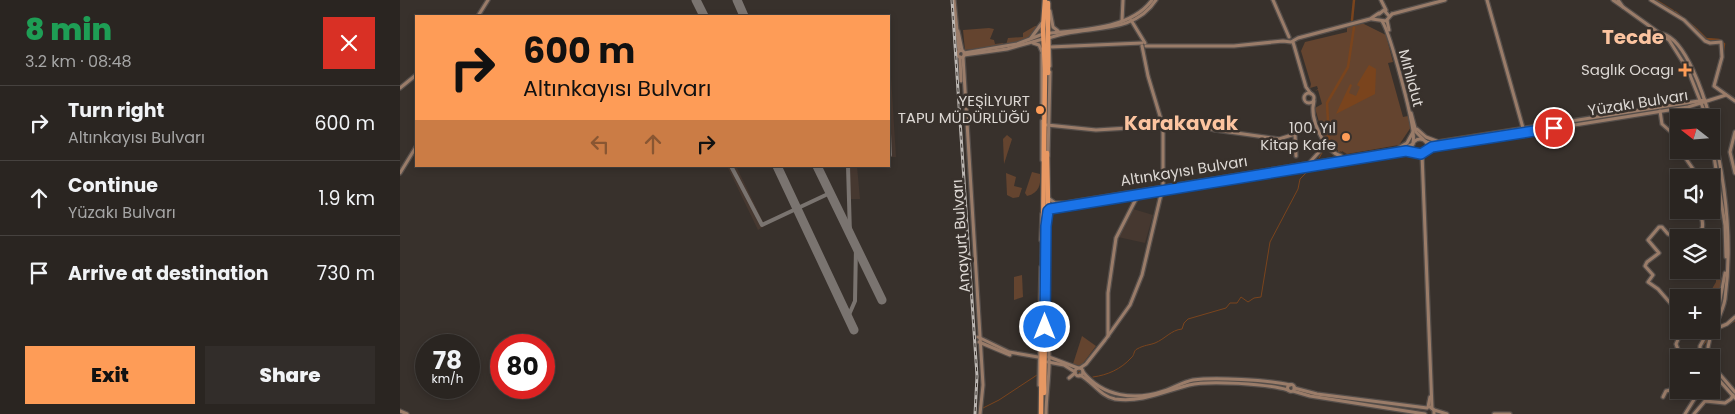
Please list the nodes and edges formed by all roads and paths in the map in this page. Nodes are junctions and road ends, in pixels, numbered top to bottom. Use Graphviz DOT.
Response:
graph roads {
  1 [pos="488,0"];
  2 [pos="955,0"];
  3 [pos="1047,0"];
  4 [pos="1123,0"];
  5 [pos="1154,0"];
  6 [pos="1273,0"];
  7 [pos="1379,0"];
  8 [pos="1445,0"];
  9 [pos="1487,0"];
  10 [pos="1613,0"];
  11 [pos="1651,0"];
  12 [pos="1619,1"];
  13 [pos="1624,7"];
  14 [pos="1050,12"];
  15 [pos="1380,12"];
  16 [pos="479,15"];
  17 [pos="1388,15"];
  18 [pos="1370,19"];
  19 [pos="1381,19"];
  20 [pos="1045,21"];
  21 [pos="1131,21"];
  22 [pos="1124,23"];
  23 [pos="1065,31"];
  24 [pos="1660,33"];
  25 [pos="1056,36"];
  26 [pos="1046,37"];
  27 [pos="1291,39"];
  28 [pos="1029,41"];
  29 [pos="1144,45"];
  30 [pos="1051,46"];
  31 [pos="1042,52"];
  32 [pos="962,54"];
  33 [pos="415,76"];
  34 [pos="1306,87"];
  35 [pos="400,88"];
  36 [pos="1311,94"];
  37 [pos="1698,94"];
  38 [pos="1726,95"];
  39 [pos="1304,96"];
  40 [pos="1314,101"];
  41 [pos="1735,101"];
  42 [pos="1703,102"];
  43 [pos="1307,103"];
  44 [pos="1691,103"];
  45 [pos="1696,105"];
  46 [pos="1312,108"];
  47 [pos="1703,109"];
  48 [pos="1705,109"];
  49 [pos="1660,111"];
  50 [pos="1553,123"];
  51 [pos="1048,125"];
  52 [pos="1163,126"];
  53 [pos="1414,127"];
  54 [pos="1523,128"];
  55 [pos="1554,128"];
  56 [pos="1670,131"];
  57 [pos="1735,132"];
  58 [pos="1322,140"];
  59 [pos="1424,141"];
  60 [pos="1440,142"];
  61 [pos="1413,143"];
  62 [pos="415,149"];
  63 [pos="1397,149"];
  64 [pos="1426,150"];
  65 [pos="1414,152"];
  66 [pos="1422,154"];
  67 [pos="1296,156"];
  68 [pos="1344,157"];
  69 [pos="1714,159"];
  70 [pos="1717,159"];
  71 [pos="1310,162"];
  72 [pos="1043,168"];
  73 [pos="400,172"];
  74 [pos="1735,173"];
  75 [pos="1214,179"];
  76 [pos="1192,182"];
  77 [pos="1205,184"];
  78 [pos="1163,186"];
  79 [pos="1178,188"];
  80 [pos="1138,190"];
  81 [pos="1161,191"];
  82 [pos="1155,192"];
  83 [pos="1113,194"];
  84 [pos="1138,195"];
  85 [pos="1126,197"];
  86 [pos="1048,198"];
  87 [pos="1160,198"];
  88 [pos="1042,200"];
  89 [pos="1100,201"];
  90 [pos="1048,204"];
  91 [pos="1061,207"];
  92 [pos="1049,210"];
  93 [pos="1042,211"];
  94 [pos="1670,235"];
  95 [pos="1045,256"];
  96 [pos="1047,271"];
  97 [pos="1040,282"];
  98 [pos="1670,303"];
  99 [pos="1721,305"];
  100 [pos="1043,307"];
  101 [pos="1735,317"];
  102 [pos="1720,327"];
  103 [pos="1108,337"];
  104 [pos="979,339"];
  105 [pos="990,347"];
  106 [pos="981,355"];
  107 [pos="1043,359"];
  108 [pos="1079,372"];
  109 [pos="1720,377"];
  110 [pos="1071,378"];
  111 [pos="1720,381"];
  112 [pos="1219,382"];
  113 [pos="1290,385"];
  114 [pos="1293,389"];
  115 [pos="1288,390"];
  116 [pos="1670,390"];
  117 [pos="1734,396"];
  118 [pos="1663,397"];
  119 [pos="1694,399"];
  120 [pos="1431,409"];
  121 [pos="400,411"];
  122 [pos="407,414"];
  123 [pos="979,414"];
  124 [pos="1042,414"];
  125 [pos="1426,414"];
  126 [pos="1444,414"];
  127 [pos="1494,414"];
  128 [pos="1510,414"];
  129 [pos="1685,414"];
  130 [pos="1694,414"];
  1 -- 16 [label="main road"];
  2 -- 32 [label="main road, Anayurt Bulvarı"];
  3 -- 14 [label="main road"];
  3 -- 20 [label="highway"];
  3 -- 20 [label="highway"];
  4 -- 22 [label="main road"];
  5 -- 21 [label="main road"];
  5 -- 21 [label="main road"];
  6 -- 27 [label="main road"];
  7 -- 15 [label="main road, Mıhlıdut"];
  7 -- 17 [label="main road, Mıhlıdut"];
  8 -- 17 [label="main road"];
  9 -- 54 [label="main road"];
  10 -- 13 [label="main road"];
  11 -- 38 [label="main road"];
  12 -- 13 [label="main road"];
  13 -- 24 [label="main road"];
  14 -- 20 [label="highway"];
  14 -- 23 [label="main road"];
  15 -- 17 [label="main road"];
  15 -- 18 [label="main road"];
  15 -- 19 [label="main road, Mıhlıdut"];
  17 -- 19 [label="main road"];
  17 -- 53 [label="main road, Mıhlıdut"];
  18 -- 19 [label="main road"];
  18 -- 27 [label="main road"];
  19 -- 53 [label="main road, Mıhlıdut"];
  20 -- 26 [label="highway"];
  20 -- 28 [label="main road"];
  21 -- 22 [label="main road"];
  21 -- 22 [label="main road"];
  21 -- 29 [label="main road"];
  22 -- 23 [label="main road"];
  22 -- 25 [label="main road"];
  23 -- 26 [label="main road"];
  24 -- 37 [label="main road"];
  24 -- 42 [label="main road"];
  25 -- 26 [label="main road"];
  25 -- 30 [label="main road"];
  26 -- 28 [label="main road"];
  26 -- 30 [label="highway"];
  26 -- 31 [label="main road"];
  26 -- 72 [label="highway"];
  27 -- 29 [label="main road"];
  27 -- 34 [label="main road"];
  28 -- 31 [label="main road"];
  28 -- 32 [label="main road"];
  29 -- 30 [label="main road"];
  29 -- 52 [label="main road"];
  30 -- 51 [label="highway"];
  31 -- 72 [label="main road"];
  32 -- 104 [label="main road, Anayurt Bulvarı"];
  33 -- 35 [label="main road"];
  34 -- 36 [label="main road"];
  34 -- 39 [label="main road"];
  36 -- 39 [label="main road"];
  36 -- 40 [label="main road"];
  37 -- 42 [label="main road"];
  37 -- 44 [label="main road"];
  38 -- 41 [label="main road"];
  38 -- 42 [label="main road"];
  39 -- 43 [label="main road"];
  40 -- 43 [label="main road"];
  40 -- 46 [label="main road"];
  42 -- 44 [label="main road, Yüzakı Bulvarı"];
  42 -- 45 [label="main road, Yüzakı Bulvarı"];
  42 -- 47 [label="main road"];
  42 -- 48 [label="main road"];
  43 -- 46 [label="main road"];
  44 -- 50 [label="main road, Yüzakı Bulvarı"];
  45 -- 47 [label="main road"];
  45 -- 49 [label="main road, Yüzakı Bulvarı"];
  46 -- 58 [label="main road"];
  49 -- 55 [label="main road, Yüzakı Bulvarı"];
  49 -- 56 [label="main road"];
  50 -- 54 [label="main road, Yüzakı Bulvarı"];
  50 -- 55 [label="main road"];
  51 -- 52 [label="main road"];
  51 -- 86 [label="highway"];
  52 -- 67 [label="main road"];
  52 -- 78 [label="main road"];
  53 -- 59 [label="main road, Mıhlıdut"];
  53 -- 60 [label="main road"];
  53 -- 61 [label="main road, Mıhlıdut"];
  53 -- 63 [label="main road"];
  54 -- 60 [label="main road, Yüzakı Bulvarı"];
  55 -- 64 [label="main road, Yüzakı Bulvarı"];
  57 -- 74 [label="main road"];
  58 -- 68 [label="main road"];
  58 -- 71 [label="main road"];
  59 -- 60 [label="main road, Yüzakı Bulvarı"];
  59 -- 61 [label="main road, Yüzakı Bulvarı"];
  59 -- 64 [label="main road"];
  61 -- 63 [label="main road, Altınkayısı Bulvarı"];
  61 -- 65 [label="main road, Mıhlıdut"];
  62 -- 73 [label="main road"];
  63 -- 68 [label="main road, Altınkayısı Bulvarı"];
  64 -- 66 [label="main road"];
  65 -- 66 [label="main road"];
  65 -- 77 [label="main road, Altınkayısı Bulvarı"];
  66 -- 120 [label="main road"];
  68 -- 71 [label="main road, Altınkayısı Bulvarı"];
  69 -- 99 [label="main road"];
  70 -- 99 [label="main road"];
  71 -- 75 [label="main road, Altınkayısı Bulvarı"];
  72 -- 88 [label="highway"];
  75 -- 76 [label="main road, Altınkayısı Bulvarı"];
  75 -- 77 [label="main road"];
  76 -- 78 [label="main road, Altınkayısı Bulvarı"];
  76 -- 79 [label="main road"];
  77 -- 79 [label="main road, Altınkayısı Bulvarı"];
  78 -- 80 [label="main road, Altınkayısı Bulvarı"];
  78 -- 81 [label="main road"];
  79 -- 81 [label="main road, Altınkayısı Bulvarı"];
  80 -- 83 [label="main road, Altınkayısı Bulvarı"];
  80 -- 85 [label="main road"];
  81 -- 82 [label="main road, Altınkayısı Bulvarı"];
  81 -- 87 [label="main road"];
  82 -- 84 [label="main road, Altınkayısı Bulvarı"];
  82 -- 87 [label="main road"];
  83 -- 86 [label="main road, Altınkayısı Bulvarı"];
  83 -- 89 [label="main road"];
  84 -- 85 [label="main road, Altınkayısı Bulvarı"];
  84 -- 103 [label="main road"];
  85 -- 89 [label="main road, Altınkayısı Bulvarı"];
  86 -- 88 [label="highway"];
  86 -- 90 [label="highway"];
  87 -- 103 [label="main road"];
  88 -- 90 [label="highway"];
  88 -- 93 [label="highway"];
  89 -- 91 [label="main road, Altınkayısı Bulvarı"];
  90 -- 91 [label="main road, Altınkayısı Bulvarı"];
  90 -- 92 [label="highway"];
  91 -- 92 [label="main road"];
  92 -- 95 [label="highway"];
  92 -- 96 [label="main road"];
  93 -- 97 [label="main road"];
  93 -- 100 [label="highway"];
  94 -- 98 [label="main road"];
  95 -- 96 [label="main road"];
  95 -- 107 [label="highway"];
  96 -- 107 [label="main road"];
  97 -- 100 [label="main road"];
  97 -- 107 [label="main road"];
  100 -- 107 [label="highway"];
  101 -- 102 [label="main road"];
  103 -- 108 [label="main road"];
  104 -- 105 [label="main road"];
  104 -- 106 [label="main road, Anayurt Bulvarı"];
  104 -- 107 [label="main road"];
  104 -- 123 [label="main road, Anayurt Bulvarı"];
  105 -- 106 [label="main road"];
  105 -- 107 [label="main road"];
  106 -- 123 [label="main road, Anayurt Bulvarı"];
  107 -- 108 [label="main road"];
  107 -- 124 [label="highway"];
  107 -- 124 [label="main road"];
  107 -- 124 [label="highway"];
  108 -- 110 [label="main road"];
  108 -- 112 [label="main road"];
  109 -- 117 [label="main road"];
  111 -- 117 [label="main road"];
  112 -- 113 [label="main road"];
  112 -- 115 [label="main road"];
  113 -- 114 [label="main road"];
  113 -- 115 [label="main road"];
  114 -- 115 [label="main road"];
  114 -- 120 [label="main road"];
  114 -- 125 [label="main road"];
  116 -- 118 [label="main road"];
  117 -- 130 [label="main road"];
  119 -- 129 [label="main road"];
  120 -- 125 [label="main road"];
  120 -- 126 [label="main road"];
  121 -- 122 [label="main road"];
  127 -- 128 [label="main road"];
}
